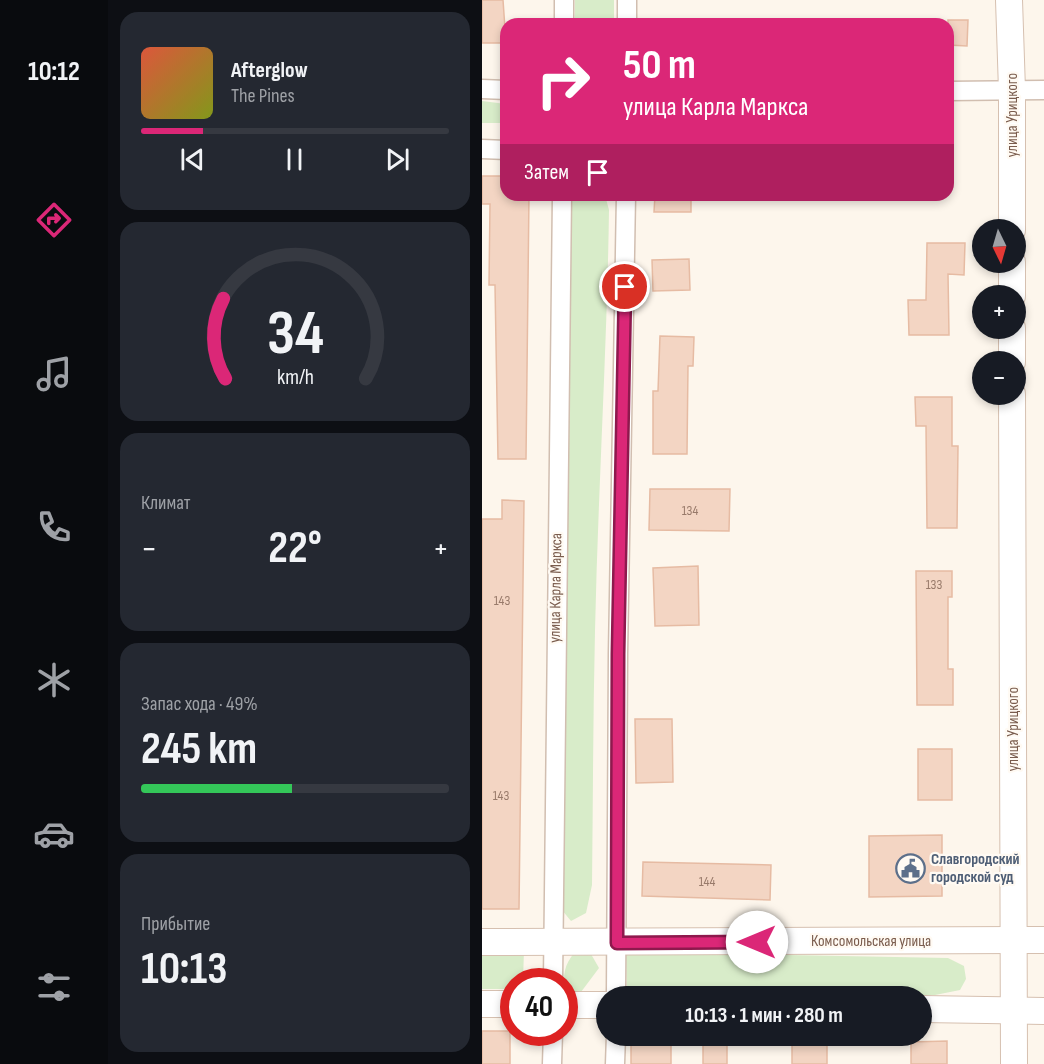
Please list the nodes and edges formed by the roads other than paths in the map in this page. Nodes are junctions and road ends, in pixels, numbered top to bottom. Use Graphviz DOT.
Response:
graph roads {
  1 [pos="564,0"];
  2 [pos="627,0"];
  3 [pos="1009,0"];
  4 [pos="564,18"];
  5 [pos="627,18"];
  6 [pos="482,89"];
  7 [pos="500,90"];
  8 [pos="1012,90"];
  9 [pos="1044,90"];
  10 [pos="954,91"];
  11 [pos="482,149"];
  12 [pos="500,150"];
  13 [pos="562,201"];
  14 [pos="626,201"];
  15 [pos="1012,219"];
  16 [pos="1012,405"];
  17 [pos="1013,940"];
  18 [pos="1044,940"];
  19 [pos="482,942"];
  20 [pos="552,943"];
  21 [pos="617,943"];
  22 [pos="552,968"];
  23 [pos="616,986"];
  24 [pos="482,1004"];
  25 [pos="500,1004"];
  26 [pos="578,1005"];
  27 [pos="596,1005"];
  28 [pos="932,1009"];
  29 [pos="1014,1010"];
  30 [pos="1044,1011"];
  31 [pos="552,1046"];
  32 [pos="616,1046"];
  33 [pos="552,1064"];
  34 [pos="615,1064"];
  35 [pos="1014,1064"];
  1 -- 4 [label="street"];
  2 -- 5 [label="street"];
  3 -- 8 [label="street, улица Урицкого"];
  6 -- 7 [label="street"];
  8 -- 9 [label="street"];
  8 -- 10 [label="street"];
  8 -- 15 [label="street, улица Урицкого"];
  11 -- 12 [label="street"];
  13 -- 20 [label="street, улица Карла Маркса"];
  14 -- 21 [label="street"];
  16 -- 17 [label="street, улица Урицкого"];
  17 -- 18 [label="street, Комсомольская улица"];
  17 -- 21 [label="street, Комсомольская улица"];
  17 -- 29 [label="street, улица Урицкого"];
  19 -- 20 [label="street, Комсомольская улица"];
  20 -- 21 [label="street, Комсомольская улица"];
  20 -- 22 [label="street, улица Карла Маркса"];
  21 -- 23 [label="street"];
  24 -- 25 [label="street"];
  26 -- 27 [label="street"];
  28 -- 29 [label="street"];
  29 -- 30 [label="street"];
  29 -- 35 [label="street, улица Урицкого"];
  31 -- 33 [label="street"];
  32 -- 34 [label="street"];
}
